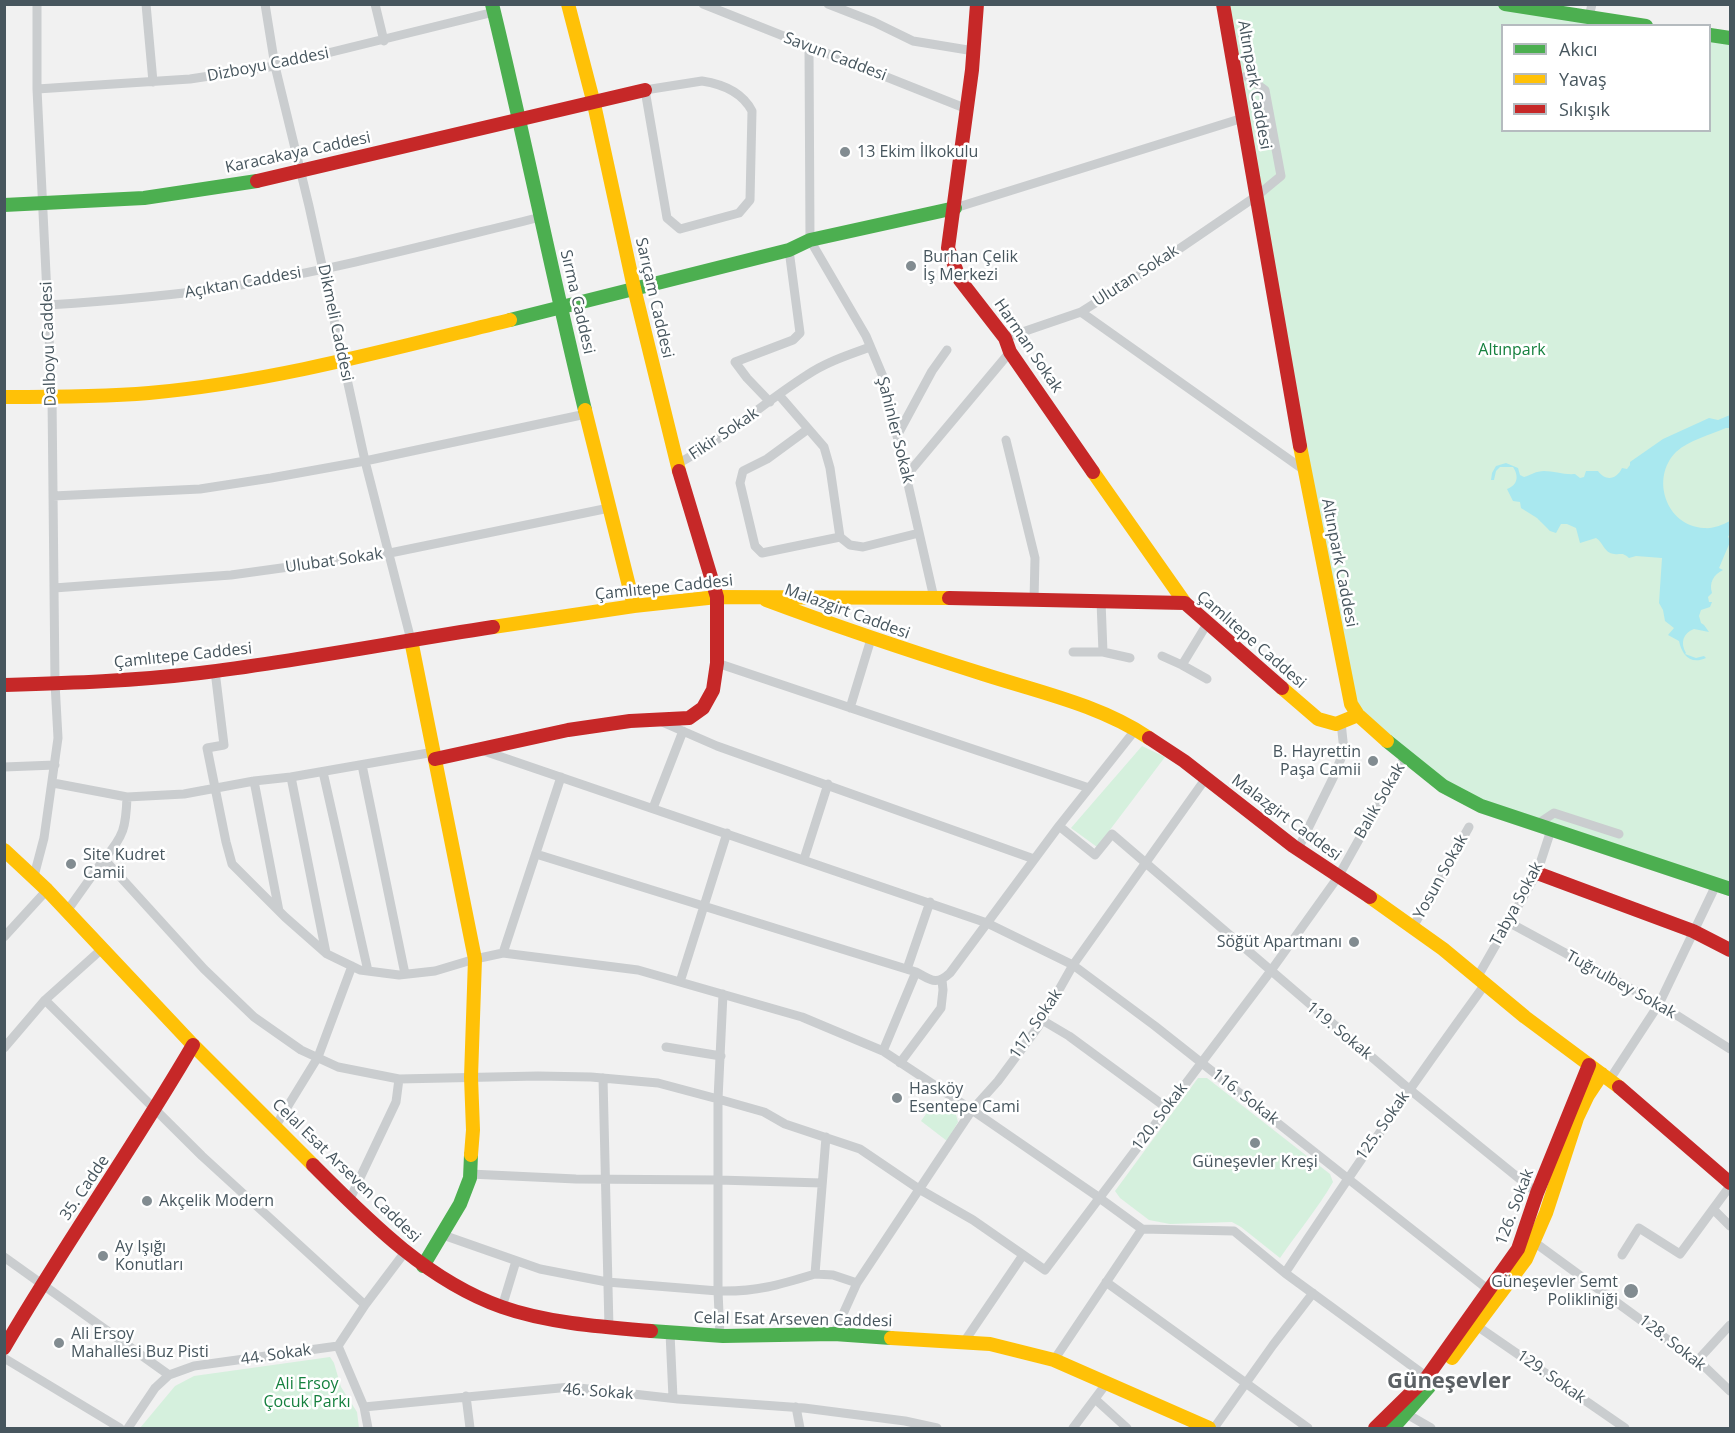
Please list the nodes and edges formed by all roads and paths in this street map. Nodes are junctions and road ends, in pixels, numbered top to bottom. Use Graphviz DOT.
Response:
graph roads {
  1 [pos="37,4"];
  2 [pos="146,4"];
  3 [pos="264,4"];
  4 [pos="375,4"];
  5 [pos="568,4"];
  6 [pos="828,4"];
  7 [pos="977,4"];
  8 [pos="1223,4"];
  9 [pos="1505,4"];
  10 [pos="703,5"];
  11 [pos="493,8"];
  12 [pos="1590,11"];
  13 [pos="1639,24"];
  14 [pos="1711,35"];
  15 [pos="1731,38"];
  16 [pos="384,41"];
  17 [pos="809,48"];
  18 [pos="974,51"];
  19 [pos="275,66"];
  20 [pos="1246,76"];
  21 [pos="153,82"];
  22 [pos="37,89"];
  23 [pos="645,90"];
  24 [pos="594,104"];
  25 [pos="967,109"];
  26 [pos="1243,118"];
  27 [pos="520,119"];
  28 [pos="301,172"];
  29 [pos="1258,195"];
  30 [pos="43,204"];
  31 [pos="4,205"];
  32 [pos="955,208"];
  33 [pos="541,217"];
  34 [pos="810,240"];
  35 [pos="789,250"];
  36 [pos="323,269"];
  37 [pos="634,288"];
  38 [pos="48,305"];
  39 [pos="560,307"];
  40 [pos="1082,312"];
  41 [pos="1005,338"];
  42 [pos="870,347"];
  43 [pos="947,350"];
  44 [pos="1010,352"];
  45 [pos="343,361"];
  46 [pos="779,395"];
  47 [pos="4,397"];
  48 [pos="52,397"];
  49 [pos="770,402"];
  50 [pos="586,414"];
  51 [pos="808,429"];
  52 [pos="898,434"];
  53 [pos="1006,440"];
  54 [pos="365,461"];
  55 [pos="677,464"];
  56 [pos="1304,470"];
  57 [pos="906,476"];
  58 [pos="53,496"];
  59 [pos="609,508"];
  60 [pos="919,533"];
  61 [pos="840,537"];
  62 [pos="390,553"];
  63 [pos="54,588"];
  64 [pos="717,597"];
  65 [pos="757,597"];
  66 [pos="934,598"];
  67 [pos="1034,600"];
  68 [pos="1101,601"];
  69 [pos="1185,603"];
  70 [pos="634,606"];
  71 [pos="1207,624"];
  72 [pos="871,639"];
  73 [pos="411,640"];
  74 [pos="1073,652"];
  75 [pos="1103,652"];
  76 [pos="1162,656"];
  77 [pos="1130,658"];
  78 [pos="717,663"];
  79 [pos="1182,665"];
  80 [pos="215,671"];
  81 [pos="1207,679"];
  82 [pos="56,683"];
  83 [pos="4,685"];
  84 [pos="850,708"];
  85 [pos="1358,715"];
  86 [pos="657,719"];
  87 [pos="1341,722"];
  88 [pos="1136,729"];
  89 [pos="683,731"];
  90 [pos="479,749"];
  91 [pos="434,755"];
  92 [pos="1405,757"];
  93 [pos="55,765"];
  94 [pos="362,765"];
  95 [pos="4,767"];
  96 [pos="322,772"];
  97 [pos="291,777"];
  98 [pos="561,777"];
  99 [pos="1206,778"];
  100 [pos="254,781"];
  101 [pos="53,783"];
  102 [pos="828,784"];
  103 [pos="215,787"];
  104 [pos="1089,788"];
  105 [pos="127,797"];
  106 [pos="653,808"];
  107 [pos="1536,825"];
  108 [pos="1059,826"];
  109 [pos="1468,827"];
  110 [pos="1551,830"];
  111 [pos="727,833"];
  112 [pos="1605,848"];
  113 [pos="1298,849"];
  114 [pos="4,850"];
  115 [pos="536,854"];
  116 [pos="104,859"];
  117 [pos="804,859"];
  118 [pos="1034,859"];
  119 [pos="1147,862"];
  120 [pos="1537,873"];
  121 [pos="34,876"];
  122 [pos="1338,877"];
  123 [pos="1716,885"];
  124 [pos="1731,889"];
  125 [pos="47,890"];
  126 [pos="930,902"];
  127 [pos="704,906"];
  128 [pos="67,911"];
  129 [pos="279,911"];
  130 [pos="987,923"];
  131 [pos="1510,923"];
  132 [pos="1413,927"];
  133 [pos="1693,931"];
  134 [pos="4,936"];
  135 [pos="103,948"];
  136 [pos="1731,951"];
  137 [pos="503,953"];
  138 [pos="327,954"];
  139 [pos="475,958"];
  140 [pos="1073,965"];
  141 [pos="352,966"];
  142 [pos="912,970"];
  143 [pos="368,971"];
  144 [pos="1270,972"];
  145 [pos="405,974"];
  146 [pos="1482,979"];
  147 [pos="942,980"];
  148 [pos="680,982"];
  149 [pos="723,994"];
  150 [pos="45,1000"];
  151 [pos="1659,1004"];
  152 [pos="1042,1020"];
  153 [pos="193,1045"];
  154 [pos="666,1047"];
  155 [pos="4,1048"];
  156 [pos="1731,1048"];
  157 [pos="883,1051"];
  158 [pos="721,1056"];
  159 [pos="318,1058"];
  160 [pos="1202,1062"];
  161 [pos="900,1064"];
  162 [pos="1589,1065"];
  163 [pos="1606,1076"];
  164 [pos="471,1077"];
  165 [pos="603,1078"];
  166 [pos="399,1079"];
  167 [pos="1408,1089"];
  168 [pos="718,1099"];
  169 [pos="1167,1108"];
  170 [pos="155,1110"];
  171 [pos="972,1110"];
  172 [pos="275,1127"];
  173 [pos="826,1137"];
  174 [pos="470,1174"];
  175 [pos="604,1178"];
  176 [pos="1347,1178"];
  177 [pos="718,1180"];
  178 [pos="822,1184"];
  179 [pos="1731,1184"];
  180 [pos="919,1189"];
  181 [pos="1537,1193"];
  182 [pos="1099,1197"];
  183 [pos="349,1201"];
  184 [pos="1714,1210"];
  185 [pos="1731,1226"];
  186 [pos="1142,1229"];
  187 [pos="443,1235"];
  188 [pos="1529,1238"];
  189 [pos="405,1252"];
  190 [pos="1023,1255"];
  191 [pos="1622,1256"];
  192 [pos="4,1257"];
  193 [pos="516,1261"];
  194 [pos="423,1266"];
  195 [pos="1285,1273"];
  196 [pos="815,1274"];
  197 [pos="1106,1281"];
  198 [pos="607,1282"];
  199 [pos="42,1283"];
  200 [pos="857,1283"];
  201 [pos="718,1291"];
  202 [pos="1490,1291"];
  203 [pos="1313,1293"];
  204 [pos="365,1305"];
  205 [pos="502,1307"];
  206 [pos="1731,1325"];
  207 [pos="1477,1326"];
  208 [pos="609,1328"];
  209 [pos="670,1333"];
  210 [pos="834,1334"];
  211 [pos="720,1336"];
  212 [pos="964,1342"];
  213 [pos="338,1346"];
  214 [pos="4,1348"];
  215 [pos="4,1358"];
  216 [pos="1054,1360"];
  217 [pos="1697,1361"];
  218 [pos="169,1375"];
  219 [pos="1427,1377"];
  220 [pos="1246,1383"];
  221 [pos="1106,1384"];
  222 [pos="1731,1392"];
  223 [pos="466,1396"];
  224 [pos="673,1398"];
  225 [pos="1095,1399"];
  226 [pos="364,1407"];
  227 [pos="796,1407"];
  228 [pos="1406,1413"];
  229 [pos="120,1428"];
  230 [pos="128,1428"];
  231 [pos="368,1428"];
  232 [pos="470,1428"];
  233 [pos="800,1428"];
  234 [pos="937,1428"];
  235 [pos="1073,1428"];
  236 [pos="1127,1428"];
  237 [pos="1209,1428"];
  238 [pos="1214,1428"];
  239 [pos="1308,1428"];
  240 [pos="1375,1428"];
  241 [pos="1393,1428"];
  242 [pos="1431,1428"];
  243 [pos="1625,1428"];
  1 -- 22 [label="street, Dalboyu Caddesi"];
  2 -- 21 [label="street"];
  3 -- 19 [label="street, Dikmeli Caddesi"];
  4 -- 16 [label="street"];
  5 -- 24 [label="street, Sarıçam Caddesi"];
  6 -- 18 [label="street"];
  7 -- 18 [label="street, Harman Sokak"];
  8 -- 26 [label="street, Altınpark Caddesi"];
  9 -- 12 [label="street"];
  10 -- 17 [label="street, Savun Caddesi"];
  11 -- 16 [label="street, Dizboyu Caddesi"];
  11 -- 27 [label="street, Sırma Caddesi"];
  12 -- 13 [label="street"];
  14 -- 15 [label="street"];
  16 -- 19 [label="street, Dizboyu Caddesi"];
  17 -- 25 [label="street, Savun Caddesi"];
  17 -- 34 [label="street"];
  18 -- 25 [label="street, Harman Sokak"];
  19 -- 21 [label="street, Dizboyu Caddesi"];
  19 -- 28 [label="street, Dikmeli Caddesi"];
  20 -- 29 [label="street, Ulutan Sokak"];
  21 -- 22 [label="street, Dizboyu Caddesi"];
  22 -- 30 [label="street, Dalboyu Caddesi"];
  23 -- 23 [label="street"];
  23 -- 24 [label="street, Karacakaya Caddesi"];
  24 -- 27 [label="street, Karacakaya Caddesi"];
  24 -- 37 [label="street, Sarıçam Caddesi"];
  25 -- 32 [label="street, Harman Sokak"];
  26 -- 29 [label="street, Altınpark Caddesi"];
  26 -- 32 [label="street"];
  27 -- 28 [label="street, Karacakaya Caddesi"];
  27 -- 33 [label="street, Sırma Caddesi"];
  28 -- 30 [label="street, Karacakaya Caddesi"];
  28 -- 36 [label="street, Dikmeli Caddesi"];
  29 -- 40 [label="street, Ulutan Sokak"];
  29 -- 56 [label="street, Altınpark Caddesi"];
  30 -- 31 [label="street, Karacakaya Caddesi"];
  30 -- 38 [label="street, Dalboyu Caddesi"];
  32 -- 34 [label="street"];
  32 -- 41 [label="street, Harman Sokak"];
  33 -- 36 [label="street, Açıktan Caddesi"];
  33 -- 39 [label="street, Sırma Caddesi"];
  34 -- 35 [label="street"];
  34 -- 42 [label="street, Şahinler Sokak"];
  35 -- 37 [label="street"];
  35 -- 49 [label="street, Fikir Sokak"];
  36 -- 38 [label="street, Açıktan Caddesi"];
  36 -- 45 [label="street, Dikmeli Caddesi"];
  37 -- 39 [label="street"];
  37 -- 55 [label="street, Sarıçam Caddesi"];
  38 -- 48 [label="street, Dalboyu Caddesi"];
  39 -- 45 [label="street"];
  39 -- 50 [label="street, Sırma Caddesi"];
  40 -- 41 [label="street, Ulutan Sokak"];
  40 -- 56 [label="street"];
  41 -- 44 [label="street, Harman Sokak"];
  42 -- 46 [label="street, Fikir Sokak"];
  42 -- 52 [label="street, Şahinler Sokak"];
  43 -- 52 [label="street"];
  44 -- 57 [label="street"];
  44 -- 69 [label="street, Harman Sokak"];
  45 -- 48 [label="street"];
  45 -- 54 [label="street, Dikmeli Caddesi"];
  46 -- 49 [label="street, Fikir Sokak"];
  46 -- 51 [label="street"];
  47 -- 48 [label="street"];
  48 -- 58 [label="street, Dalboyu Caddesi"];
  49 -- 55 [label="street, Fikir Sokak"];
  50 -- 54 [label="street"];
  50 -- 59 [label="street, Sırma Caddesi"];
  51 -- 61 [label="street"];
  51 -- 61 [label="street"];
  52 -- 57 [label="street, Şahinler Sokak"];
  53 -- 67 [label="street"];
  54 -- 58 [label="street"];
  54 -- 62 [label="street, Dikmeli Caddesi"];
  55 -- 64 [label="street, Sarıçam Caddesi"];
  56 -- 85 [label="street, Altınpark Caddesi"];
  57 -- 60 [label="street, Şahinler Sokak"];
  58 -- 63 [label="street, Dalboyu Caddesi"];
  59 -- 62 [label="street, Ulubat Sokak"];
  59 -- 70 [label="street, Sırma Caddesi"];
  60 -- 61 [label="street"];
  60 -- 66 [label="street, Şahinler Sokak"];
  62 -- 63 [label="street, Ulubat Sokak"];
  62 -- 73 [label="street, Dikmeli Caddesi"];
  63 -- 82 [label="street, Dalboyu Caddesi"];
  64 -- 65 [label="street, Çamlıtepe Caddesi"];
  64 -- 70 [label="street, Çamlıtepe Caddesi"];
  64 -- 78 [label="street, Sarıçam Caddesi"];
  65 -- 66 [label="street, Çamlıtepe Caddesi"];
  65 -- 72 [label="street, Malazgirt Caddesi"];
  66 -- 67 [label="street, Çamlıtepe Caddesi"];
  67 -- 68 [label="street, Çamlıtepe Caddesi"];
  68 -- 69 [label="street, Çamlıtepe Caddesi"];
  68 -- 75 [label="street"];
  69 -- 71 [label="street, Çamlıtepe Caddesi"];
  70 -- 73 [label="street, Çamlıtepe Caddesi"];
  71 -- 79 [label="street"];
  71 -- 87 [label="street, Çamlıtepe Caddesi"];
  72 -- 84 [label="street"];
  72 -- 88 [label="street, Malazgirt Caddesi"];
  73 -- 80 [label="street, Çamlıtepe Caddesi"];
  73 -- 91 [label="street"];
  74 -- 75 [label="street"];
  75 -- 77 [label="street"];
  76 -- 79 [label="street"];
  78 -- 84 [label="street"];
  78 -- 86 [label="street, Sarıçam Caddesi"];
  79 -- 81 [label="street"];
  80 -- 82 [label="street, Çamlıtepe Caddesi"];
  80 -- 103 [label="street"];
  82 -- 83 [label="street, Çamlıtepe Caddesi"];
  82 -- 93 [label="street, Dalboyu Caddesi"];
  84 -- 104 [label="street"];
  85 -- 87 [label="street"];
  85 -- 92 [label="street, Altınpark Caddesi"];
  86 -- 89 [label="street"];
  86 -- 90 [label="street, Sarıçam Caddesi"];
  87 -- 113 [label="street"];
  88 -- 99 [label="street, Malazgirt Caddesi"];
  88 -- 104 [label="street"];
  89 -- 102 [label="street"];
  89 -- 106 [label="street"];
  90 -- 91 [label="street, Sarıçam Caddesi"];
  90 -- 98 [label="street, 116. Sokak"];
  91 -- 94 [label="street"];
  91 -- 139 [label="street"];
  92 -- 107 [label="street, Altınpark Caddesi"];
  92 -- 122 [label="street, Balık Sokak"];
  93 -- 95 [label="street"];
  93 -- 101 [label="street, Dalboyu Caddesi"];
  94 -- 96 [label="street"];
  94 -- 145 [label="street"];
  96 -- 97 [label="street"];
  96 -- 143 [label="street"];
  97 -- 100 [label="street"];
  97 -- 138 [label="street"];
  98 -- 106 [label="street, 116. Sokak"];
  98 -- 115 [label="street"];
  99 -- 113 [label="street, Malazgirt Caddesi"];
  99 -- 119 [label="street, 117. Sokak"];
  100 -- 103 [label="street"];
  100 -- 129 [label="street"];
  101 -- 105 [label="street"];
  101 -- 121 [label="street, Dalboyu Caddesi"];
  102 -- 117 [label="street"];
  102 -- 118 [label="street"];
  103 -- 105 [label="street"];
  103 -- 129 [label="street"];
  104 -- 108 [label="street"];
  105 -- 116 [label="street"];
  106 -- 111 [label="street, 116. Sokak"];
  107 -- 110 [label="street, Altınpark Caddesi"];
  107 -- 112 [label="street"];
  108 -- 118 [label="street"];
  108 -- 119 [label="street, 119. Sokak"];
  109 -- 132 [label="street, Yosun Sokak"];
  110 -- 112 [label="street, Altınpark Caddesi"];
  110 -- 120 [label="street, Tabya Sokak"];
  111 -- 117 [label="street, 116. Sokak"];
  111 -- 127 [label="street"];
  112 -- 123 [label="street, Altınpark Caddesi"];
  113 -- 122 [label="street, Malazgirt Caddesi"];
  114 -- 121 [label="street, Celal Esat Arseven Caddesi"];
  115 -- 127 [label="street"];
  115 -- 137 [label="street"];
  116 -- 128 [label="street"];
  116 -- 159 [label="street"];
  117 -- 126 [label="street, 116. Sokak"];
  118 -- 130 [label="street"];
  119 -- 140 [label="street, 117. Sokak"];
  119 -- 144 [label="street, 119. Sokak"];
  120 -- 131 [label="street, Tabya Sokak"];
  120 -- 133 [label="street"];
  121 -- 125 [label="street, Celal Esat Arseven Caddesi"];
  122 -- 132 [label="street, Malazgirt Caddesi"];
  122 -- 144 [label="street, 120. Sokak"];
  123 -- 124 [label="street, Altınpark Caddesi"];
  123 -- 133 [label="street"];
  125 -- 128 [label="street, Celal Esat Arseven Caddesi"];
  125 -- 134 [label="street"];
  126 -- 130 [label="street, 116. Sokak"];
  126 -- 142 [label="street"];
  127 -- 142 [label="street"];
  127 -- 148 [label="street"];
  128 -- 135 [label="street, Celal Esat Arseven Caddesi"];
  129 -- 138 [label="street"];
  130 -- 140 [label="street, 116. Sokak"];
  130 -- 147 [label="street"];
  131 -- 146 [label="street, Tabya Sokak"];
  131 -- 151 [label="street, Tuğrulbey Sokak"];
  132 -- 146 [label="street, Malazgirt Caddesi"];
  133 -- 136 [label="street"];
  133 -- 151 [label="street"];
  135 -- 150 [label="street"];
  135 -- 153 [label="street, Celal Esat Arseven Caddesi"];
  137 -- 139 [label="street"];
  137 -- 148 [label="street"];
  138 -- 141 [label="street"];
  139 -- 145 [label="street"];
  139 -- 164 [label="street"];
  140 -- 152 [label="street, 117. Sokak"];
  140 -- 160 [label="street, 116. Sokak"];
  141 -- 143 [label="street"];
  141 -- 159 [label="street"];
  142 -- 147 [label="street"];
  142 -- 157 [label="street"];
  143 -- 145 [label="street"];
  144 -- 160 [label="street, 120. Sokak"];
  144 -- 167 [label="street, 119. Sokak"];
  146 -- 162 [label="street, Malazgirt Caddesi"];
  146 -- 167 [label="street, 125. Sokak"];
  147 -- 161 [label="street"];
  148 -- 149 [label="street"];
  149 -- 157 [label="street"];
  149 -- 158 [label="street"];
  150 -- 155 [label="street"];
  150 -- 170 [label="street"];
  151 -- 156 [label="street, Tuğrulbey Sokak"];
  151 -- 163 [label="street"];
  152 -- 169 [label="street"];
  152 -- 171 [label="street, 117. Sokak"];
  153 -- 170 [label="street, 35. Cadde"];
  153 -- 172 [label="street, Celal Esat Arseven Caddesi"];
  154 -- 158 [label="street"];
  157 -- 161 [label="street"];
  158 -- 168 [label="street"];
  159 -- 166 [label="street"];
  159 -- 172 [label="street"];
  160 -- 169 [label="street, 120. Sokak"];
  160 -- 176 [label="street, 116. Sokak"];
  161 -- 171 [label="street"];
  162 -- 163 [label="street, Malazgirt Caddesi"];
  162 -- 181 [label="street, 126. Sokak"];
  163 -- 179 [label="street, Malazgirt Caddesi"];
  163 -- 188 [label="street, 126. Sokak"];
  164 -- 165 [label="street"];
  164 -- 166 [label="street"];
  164 -- 174 [label="street"];
  165 -- 168 [label="street"];
  165 -- 175 [label="street"];
  166 -- 183 [label="street"];
  167 -- 176 [label="street, 125. Sokak"];
  167 -- 181 [label="street, 119. Sokak"];
  168 -- 173 [label="street"];
  168 -- 177 [label="street"];
  169 -- 182 [label="street, 120. Sokak"];
  170 -- 199 [label="street, 35. Cadde"];
  170 -- 204 [label="street"];
  171 -- 180 [label="street, 117. Sokak"];
  171 -- 182 [label="street"];
  172 -- 183 [label="street, Celal Esat Arseven Caddesi"];
  173 -- 178 [label="street"];
  173 -- 180 [label="street"];
  174 -- 175 [label="street"];
  174 -- 187 [label="street"];
  175 -- 177 [label="street"];
  175 -- 198 [label="street"];
  176 -- 195 [label="street, 125. Sokak"];
  176 -- 202 [label="street, 116. Sokak"];
  177 -- 178 [label="street"];
  177 -- 201 [label="street"];
  178 -- 196 [label="street"];
  179 -- 184 [label="street"];
  180 -- 190 [label="street"];
  180 -- 200 [label="street, 117. Sokak"];
  181 -- 188 [label="street, 126. Sokak"];
  182 -- 186 [label="street"];
  182 -- 190 [label="street, 120. Sokak"];
  183 -- 189 [label="street, Celal Esat Arseven Caddesi"];
  184 -- 185 [label="street"];
  184 -- 191 [label="street"];
  186 -- 195 [label="street"];
  186 -- 197 [label="street"];
  187 -- 193 [label="street"];
  187 -- 194 [label="street"];
  188 -- 202 [label="street, 126. Sokak"];
  188 -- 207 [label="street, 126. Sokak"];
  188 -- 217 [label="street, 128. Sokak"];
  189 -- 194 [label="street, Celal Esat Arseven Caddesi"];
  189 -- 204 [label="street"];
  190 -- 212 [label="street"];
  192 -- 199 [label="street"];
  193 -- 198 [label="street"];
  193 -- 205 [label="street"];
  194 -- 205 [label="street, Celal Esat Arseven Caddesi"];
  195 -- 203 [label="street"];
  196 -- 200 [label="street"];
  196 -- 201 [label="street"];
  197 -- 216 [label="street"];
  197 -- 220 [label="street"];
  198 -- 201 [label="street"];
  198 -- 208 [label="street"];
  199 -- 214 [label="street, 35. Cadde"];
  199 -- 218 [label="street"];
  200 -- 210 [label="street, 117. Sokak"];
  201 -- 211 [label="street"];
  202 -- 219 [label="street, 126. Sokak"];
  203 -- 219 [label="street"];
  203 -- 220 [label="street"];
  204 -- 213 [label="street"];
  205 -- 208 [label="street, Celal Esat Arseven Caddesi"];
  206 -- 217 [label="street"];
  207 -- 228 [label="street, 126. Sokak"];
  207 -- 243 [label="street, 129. Sokak"];
  208 -- 209 [label="street, Celal Esat Arseven Caddesi"];
  209 -- 211 [label="street, Celal Esat Arseven Caddesi"];
  209 -- 224 [label="street"];
  210 -- 211 [label="street, Celal Esat Arseven Caddesi"];
  210 -- 212 [label="street, Celal Esat Arseven Caddesi"];
  212 -- 216 [label="street, Celal Esat Arseven Caddesi"];
  213 -- 218 [label="street, 44. Sokak"];
  213 -- 226 [label="street"];
  215 -- 229 [label="street"];
  216 -- 221 [label="street, Celal Esat Arseven Caddesi"];
  217 -- 222 [label="street, 128. Sokak"];
  218 -- 230 [label="street, 44. Sokak"];
  219 -- 240 [label="street, 126. Sokak"];
  220 -- 238 [label="street"];
  220 -- 239 [label="street"];
  221 -- 225 [label="street"];
  221 -- 237 [label="street, Celal Esat Arseven Caddesi"];
  223 -- 224 [label="street, 46. Sokak"];
  223 -- 226 [label="street, 46. Sokak"];
  223 -- 232 [label="street"];
  224 -- 227 [label="street, 46. Sokak"];
  225 -- 235 [label="street"];
  225 -- 236 [label="street"];
  226 -- 231 [label="street"];
  227 -- 233 [label="street"];
  227 -- 234 [label="street, 46. Sokak"];
  228 -- 241 [label="street, 126. Sokak"];
  228 -- 242 [label="street"];
}
